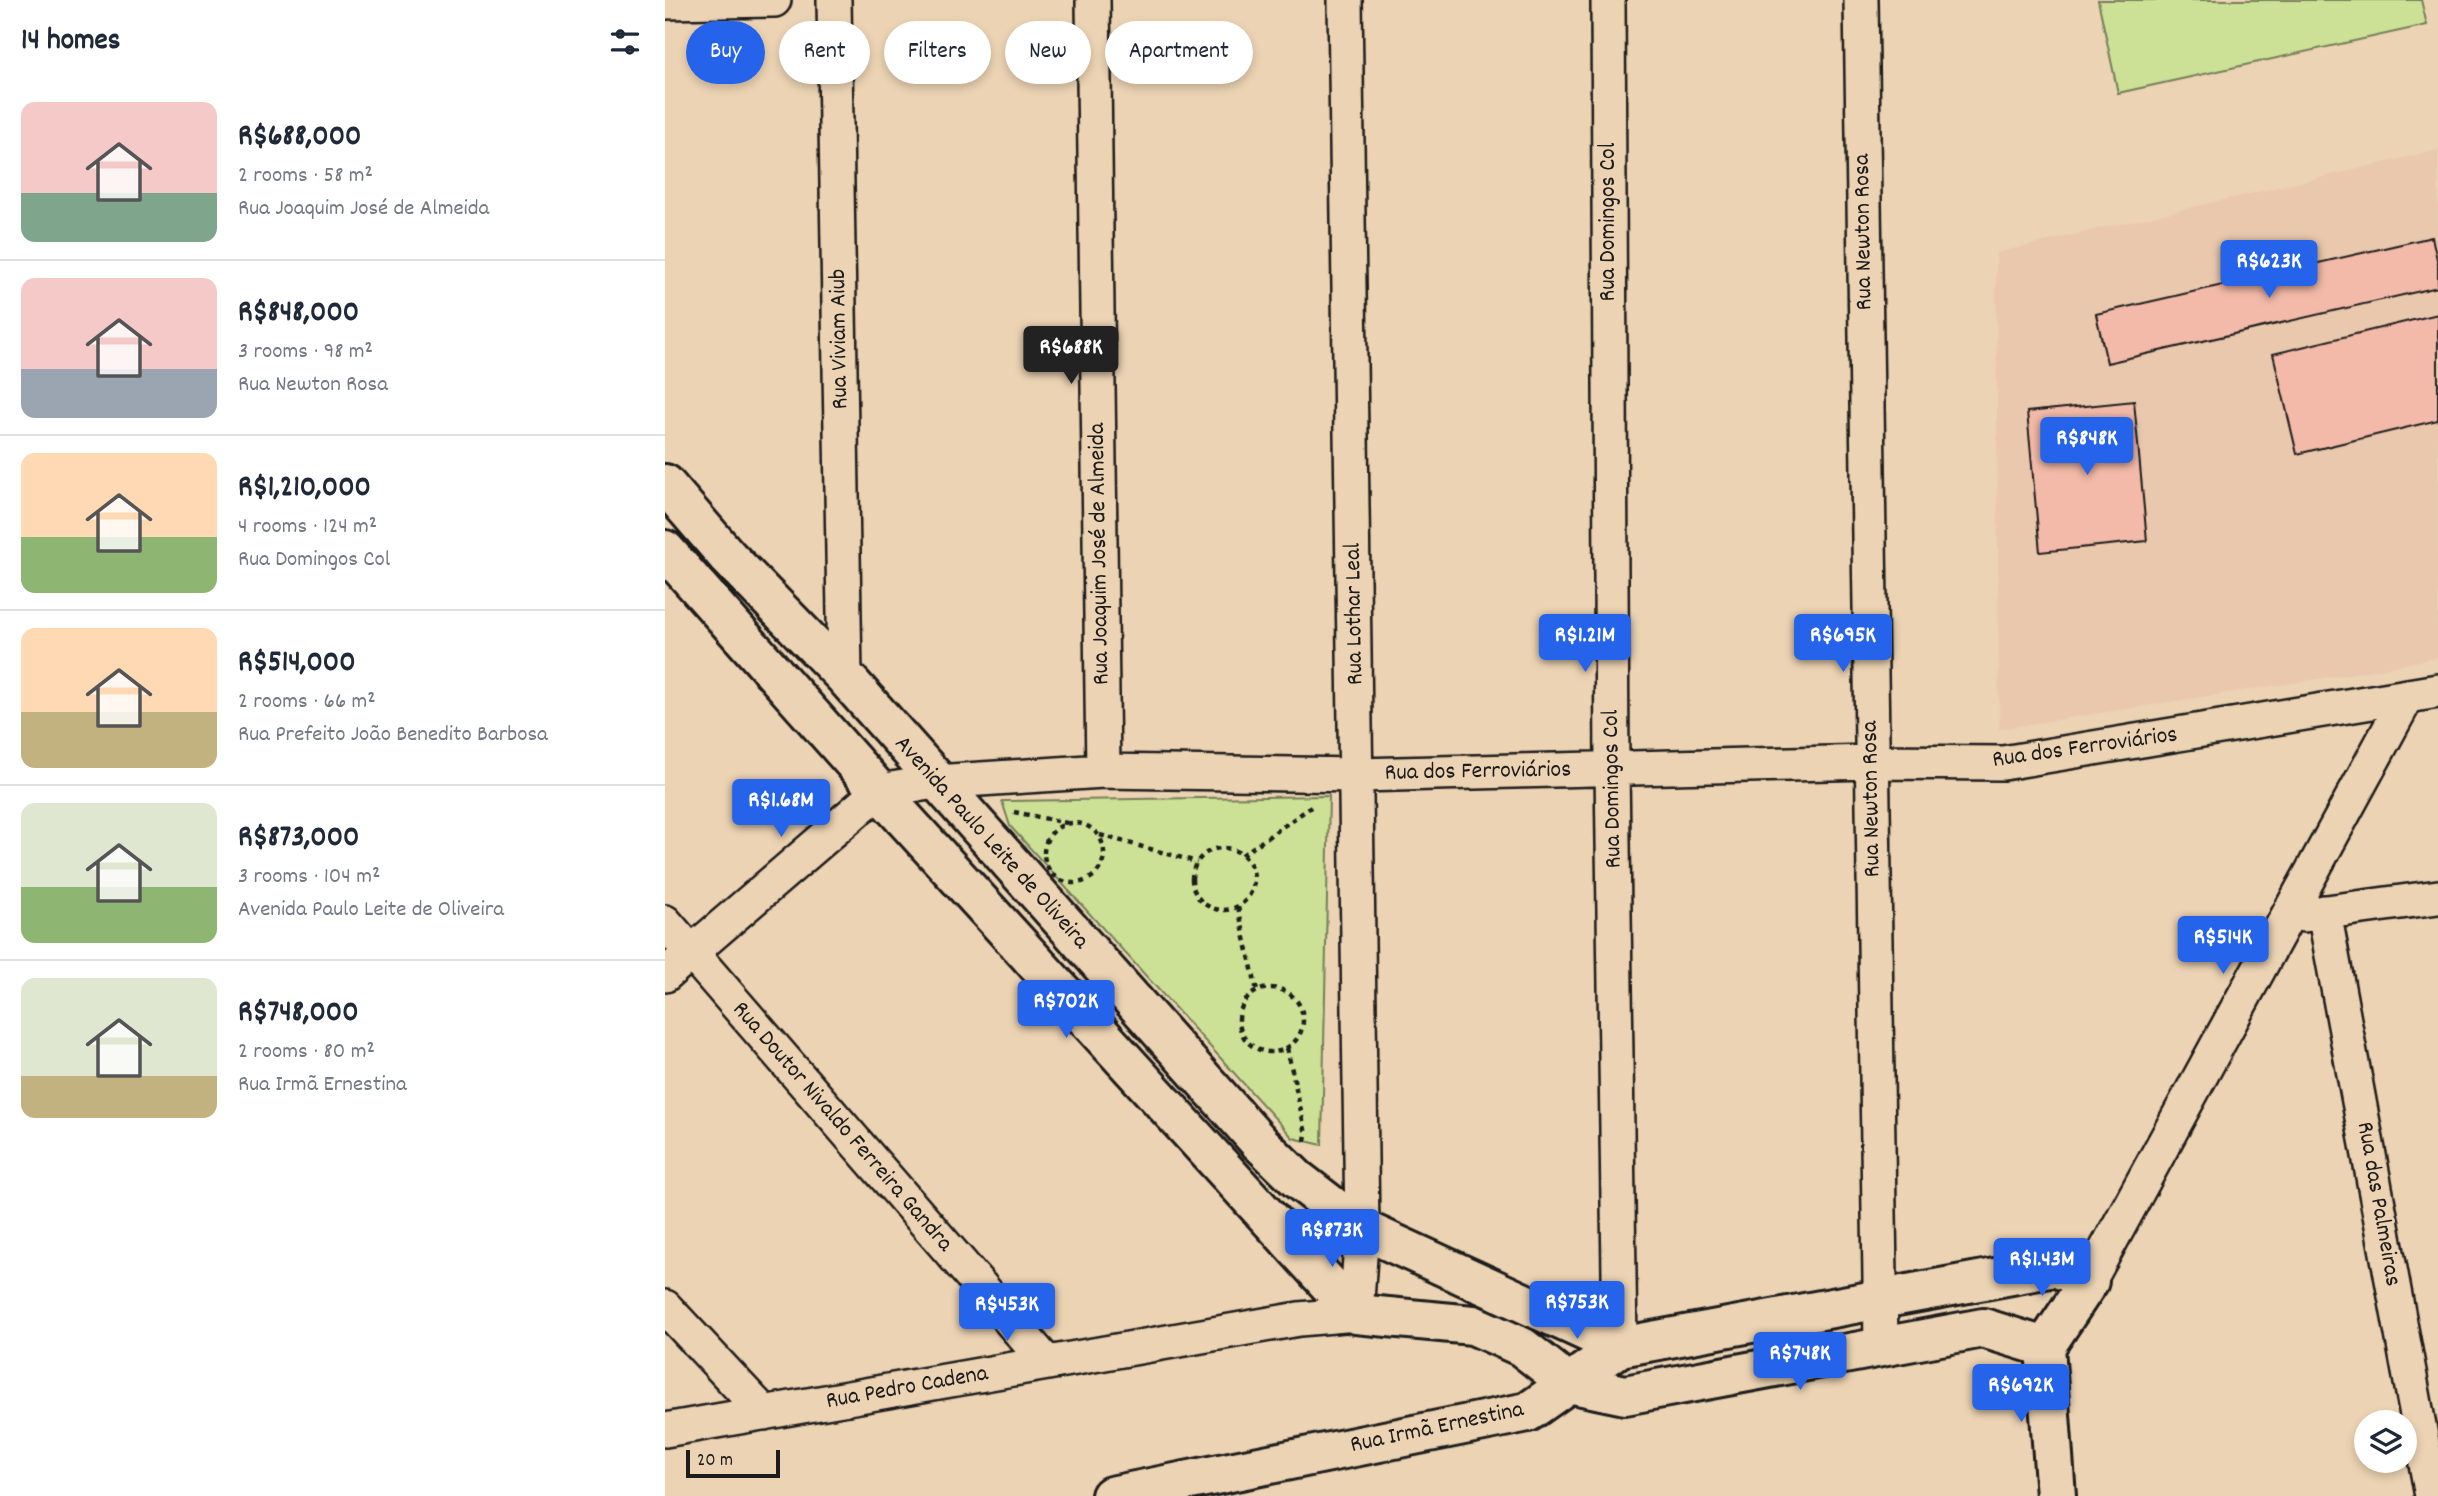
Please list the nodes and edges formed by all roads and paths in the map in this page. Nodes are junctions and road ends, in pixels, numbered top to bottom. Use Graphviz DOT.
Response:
graph roads {
  1 [pos="774,0"];
  2 [pos="834,0"];
  3 [pos="1093,0"];
  4 [pos="1345,0"];
  5 [pos="1608,0"];
  6 [pos="1861,0"];
  7 [pos="665,2"];
  8 [pos="665,484"];
  9 [pos="665,550"];
  10 [pos="845,677"];
  11 [pos="2423,694"];
  12 [pos="1871,762"];
  13 [pos="1612,769"];
  14 [pos="1103,771"];
  15 [pos="1358,775"];
  16 [pos="935,782"];
  17 [pos="879,791"];
  18 [pos="1316,804"];
  19 [pos="1099,835"];
  20 [pos="1242,855"];
  21 [pos="1197,862"];
  22 [pos="2438,897"];
  23 [pos="1238,907"];
  24 [pos="2324,912"];
  25 [pos="2284,919"];
  26 [pos="665,922"];
  27 [pos="691,953"];
  28 [pos="665,975"];
  29 [pos="1257,991"];
  30 [pos="1287,1048"];
  31 [pos="1297,1179"];
  32 [pos="1362,1228"];
  33 [pos="2089,1281"];
  34 [pos="1878,1297"];
  35 [pos="665,1307"];
  36 [pos="1356,1314"];
  37 [pos="1881,1346"];
  38 [pos="2045,1347"];
  39 [pos="1620,1348"];
  40 [pos="1047,1363"];
  41 [pos="1568,1383"];
  42 [pos="764,1413"];
  43 [pos="665,1430"];
  44 [pos="1119,1495"];
  45 [pos="2056,1496"];
  46 [pos="2432,1496"];
  1 -- 7 [label="street"];
  2 -- 10 [label="street, Rua Viviam Aiub"];
  3 -- 14 [label="street, Rua Joaquim José de Almeida"];
  4 -- 15 [label="street, Rua Lothar Leal"];
  5 -- 13 [label="street, Rua Domingos Col"];
  6 -- 12 [label="street, Rua Newton Rosa"];
  8 -- 10 [label="street, Avenida Paulo Leite de Oliveira"];
  9 -- 17 [label="street, Avenida Paulo Leite de Oliveira"];
  10 -- 16 [label="street, Avenida Paulo Leite de Oliveira"];
  11 -- 12 [label="street, Rua dos Ferroviários"];
  11 -- 25 [label="street"];
  12 -- 13 [label="street, Rua dos Ferroviários"];
  12 -- 34 [label="street, Rua Newton Rosa"];
  13 -- 15 [label="street, Rua dos Ferroviários"];
  13 -- 39 [label="street, Rua Domingos Col"];
  14 -- 15 [label="street, Rua dos Ferroviários"];
  14 -- 16 [label="street, Rua dos Ferroviários"];
  15 -- 32 [label="street, Rua Lothar Leal"];
  16 -- 17 [label="street, Rua dos Ferroviários"];
  16 -- 31 [label="street, Avenida Paulo Leite de Oliveira"];
  17 -- 27 [label="street"];
  17 -- 36 [label="street, Avenida Paulo Leite de Oliveira"];
  18 -- 20 [label="path"];
  19 -- 19 [label="path"];
  19 -- 21 [label="path"];
  20 -- 21 [label="path"];
  20 -- 23 [label="path"];
  21 -- 23 [label="path"];
  22 -- 24 [label="street"];
  23 -- 29 [label="path"];
  24 -- 25 [label="street"];
  24 -- 46 [label="street, Rua das Palmeiras"];
  25 -- 33 [label="street"];
  26 -- 27 [label="street, Rua Doutor Nivaldo Ferreira Gandra"];
  27 -- 28 [label="street"];
  27 -- 40 [label="street, Rua Doutor Nivaldo Ferreira Gandra"];
  29 -- 30 [label="path"];
  29 -- 30 [label="path"];
  30 -- 31 [label="path"];
  31 -- 32 [label="street, Avenida Paulo Leite de Oliveira"];
  32 -- 36 [label="street, Rua Lothar Leal"];
  32 -- 39 [label="street, Avenida Paulo Leite de Oliveira"];
  33 -- 34 [label="street"];
  33 -- 38 [label="street"];
  34 -- 37 [label="street, Rua Newton Rosa"];
  34 -- 39 [label="street"];
  35 -- 42 [label="street"];
  36 -- 40 [label="street, Rua Pedro Cadena"];
  36 -- 41 [label="street"];
  37 -- 38 [label="street"];
  37 -- 41 [label="street"];
  38 -- 45 [label="street"];
  39 -- 41 [label="street"];
  40 -- 42 [label="street, Rua Pedro Cadena"];
  41 -- 44 [label="street, Rua Irmã Ernestina"];
  42 -- 43 [label="street, Rua Pedro Cadena"];
}
